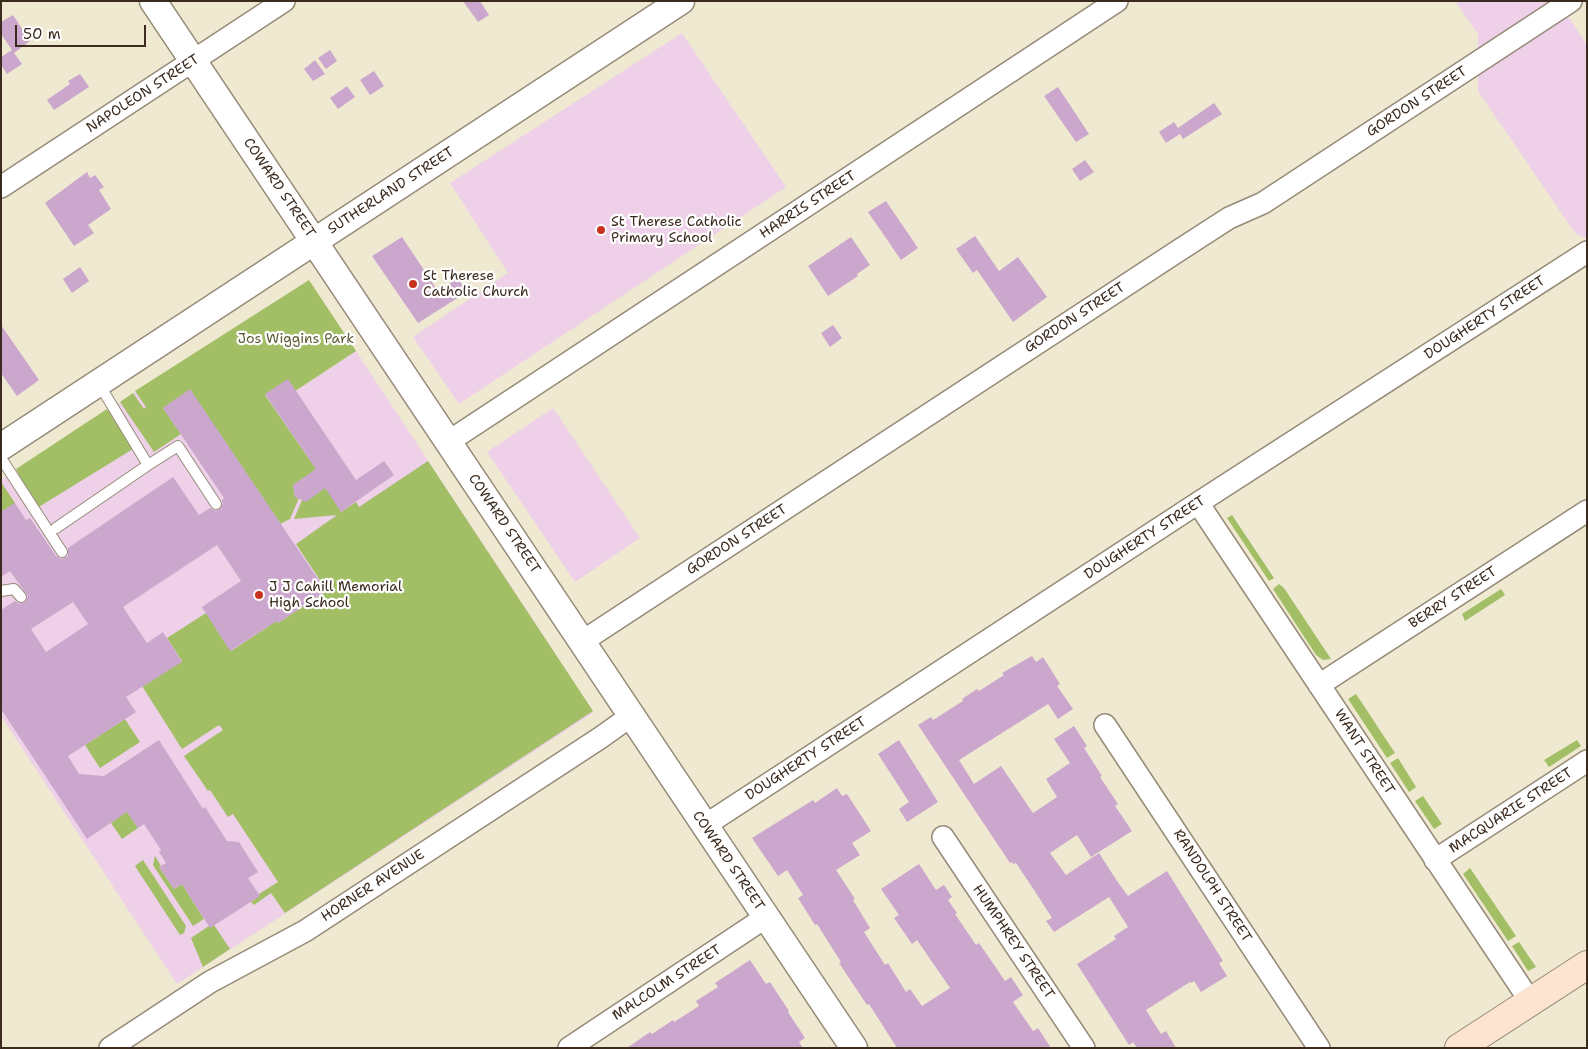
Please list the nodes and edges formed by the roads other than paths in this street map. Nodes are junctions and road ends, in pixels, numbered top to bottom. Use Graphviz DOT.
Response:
graph roads {
  1 [pos="153,1"];
  2 [pos="284,1"];
  3 [pos="681,1"];
  4 [pos="1117,1"];
  5 [pos="1571,1"];
  6 [pos="192,62"];
  7 [pos="1,188"];
  8 [pos="315,241"];
  9 [pos="1587,252"];
  10 [pos="99,383"];
  11 [pos="448,442"];
  12 [pos="1,447"];
  13 [pos="1,458"];
  14 [pos="148,465"];
  15 [pos="1198,503"];
  16 [pos="216,504"];
  17 [pos="1587,511"];
  18 [pos="56,528"];
  19 [pos="62,552"];
  20 [pos="1,591"];
  21 [pos="21,597"];
  22 [pos="583,641"];
  23 [pos="1319,685"];
  24 [pos="631,716"];
  25 [pos="1105,724"];
  26 [pos="1587,761"];
  27 [pos="704,826"];
  28 [pos="943,837"];
  29 [pos="1435,860"];
  30 [pos="766,917"];
  31 [pos="1587,965"];
  32 [pos="1530,1001"];
  33 [pos="110,1048"];
  34 [pos="569,1048"];
  35 [pos="854,1048"];
  36 [pos="1084,1048"];
  37 [pos="1319,1048"];
  38 [pos="1459,1048"];
  1 -- 6 [label="street, COWARD STREET"];
  2 -- 6 [label="street, NAPOLEON STREET"];
  3 -- 8 [label="street, SUTHERLAND STREET"];
  4 -- 11 [label="street, HARRIS STREET"];
  5 -- 22 [label="street, GORDON STREET"];
  6 -- 7 [label="street, NAPOLEON STREET"];
  6 -- 8 [label="street, COWARD STREET"];
  8 -- 10 [label="street, SUTHERLAND STREET"];
  8 -- 11 [label="street, COWARD STREET"];
  9 -- 15 [label="street, DOUGHERTY STREET"];
  10 -- 12 [label="street, SUTHERLAND STREET"];
  10 -- 14 [label="lane"];
  11 -- 22 [label="street, COWARD STREET"];
  13 -- 19 [label="lane"];
  14 -- 16 [label="lane"];
  14 -- 18 [label="lane"];
  15 -- 23 [label="street, WANT STREET"];
  15 -- 27 [label="street, DOUGHERTY STREET"];
  17 -- 23 [label="street, BERRY STREET"];
  20 -- 21 [label="lane"];
  22 -- 24 [label="street, COWARD STREET"];
  23 -- 29 [label="street, WANT STREET"];
  24 -- 27 [label="street, COWARD STREET"];
  24 -- 33 [label="street, HORNER AVENUE"];
  25 -- 37 [label="street, RANDOLPH STREET"];
  26 -- 29 [label="street, MACQUARIE STREET"];
  27 -- 30 [label="street, COWARD STREET"];
  28 -- 36 [label="street, HUMPHREY STREET"];
  29 -- 32 [label="street, WANT STREET"];
  30 -- 34 [label="street, MALCOLM STREET"];
  30 -- 35 [label="street, COWARD STREET"];
  31 -- 32 [label="main road"];
  32 -- 38 [label="main road"];
}
